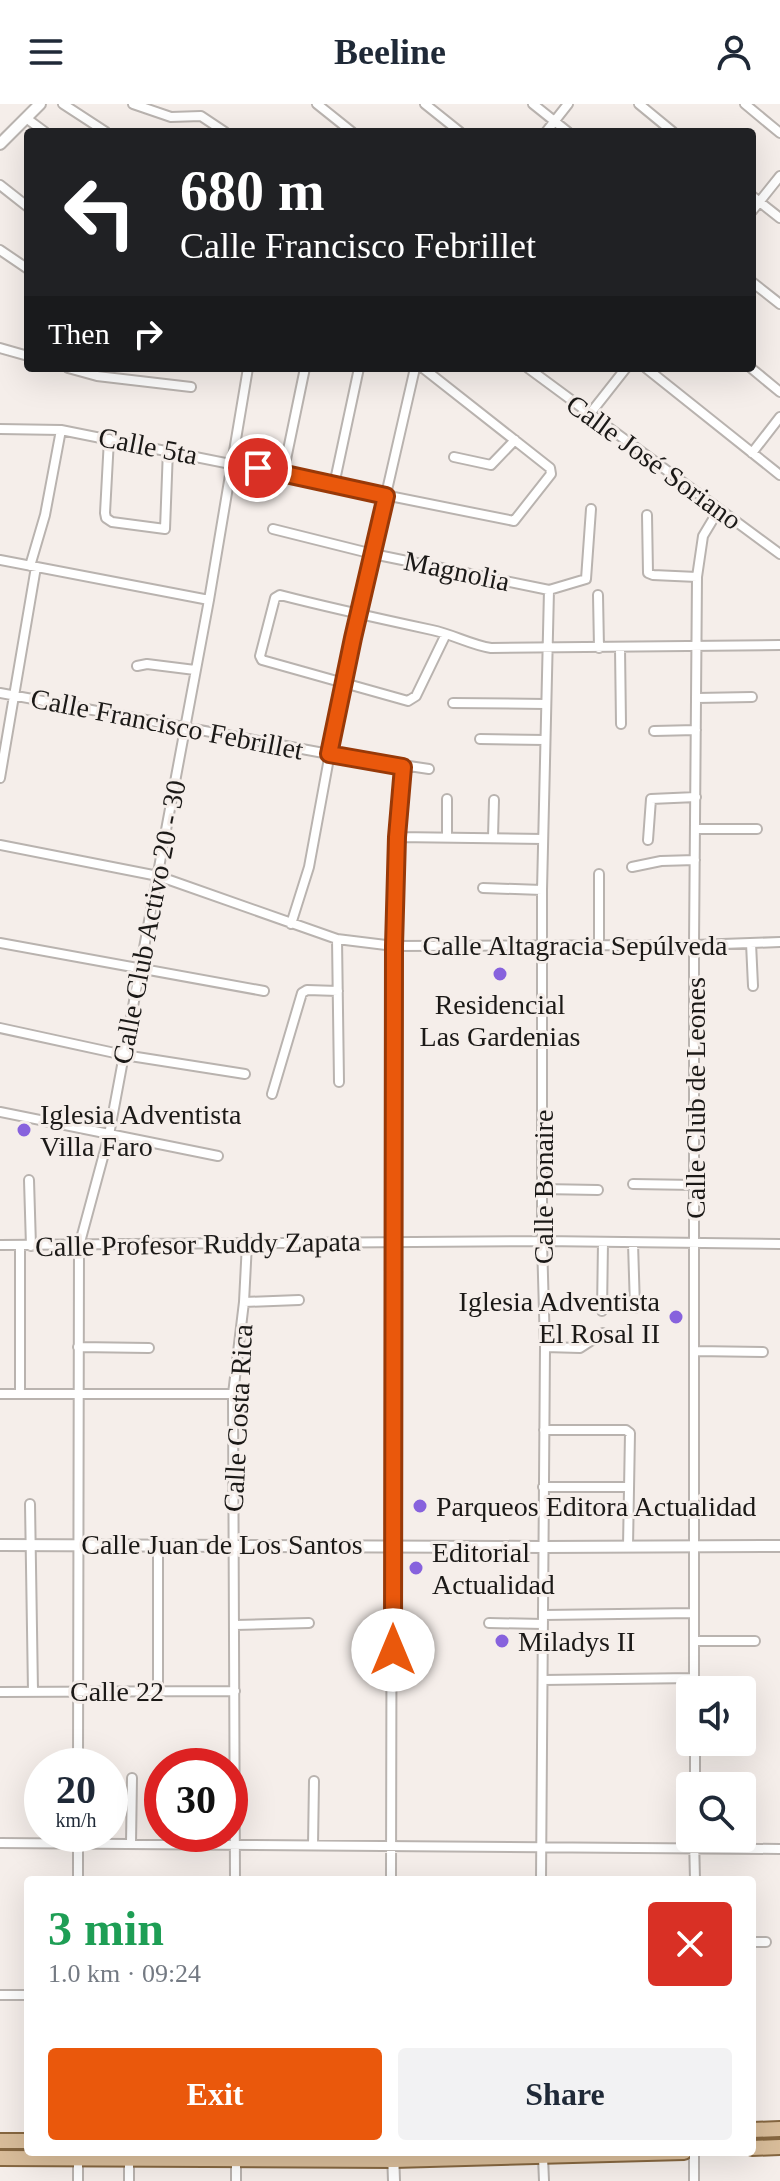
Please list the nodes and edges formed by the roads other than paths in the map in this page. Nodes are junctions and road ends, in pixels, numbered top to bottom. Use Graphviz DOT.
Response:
graph roads {
  1 [pos="63,104"];
  2 [pos="133,104"];
  3 [pos="317,104"];
  4 [pos="425,104"];
  5 [pos="533,104"];
  6 [pos="568,104"];
  7 [pos="639,104"];
  8 [pos="745,104"];
  9 [pos="35,105"];
  10 [pos="26,118"];
  11 [pos="555,121"];
  12 [pos="40,128"];
  13 [pos="100,128"];
  14 [pos="219,128"];
  15 [pos="347,128"];
  16 [pos="455,128"];
  17 [pos="549,128"];
  18 [pos="563,128"];
  19 [pos="668,128"];
  20 [pos="780,133"];
  21 [pos="0,144"];
  22 [pos="780,176"];
  23 [pos="0,185"];
  24 [pos="756,198"];
  25 [pos="24,204"];
  26 [pos="780,218"];
  27 [pos="0,250"];
  28 [pos="24,266"];
  29 [pos="756,285"];
  30 [pos="780,304"];
  31 [pos="0,348"];
  32 [pos="24,355"];
  33 [pos="82,372"];
  34 [pos="247,372"];
  35 [pos="304,372"];
  36 [pos="358,372"];
  37 [pos="414,372"];
  38 [pos="428,372"];
  39 [pos="533,372"];
  40 [pos="623,372"];
  41 [pos="651,372"];
  42 [pos="756,372"];
  43 [pos="191,387"];
  44 [pos="780,392"];
  45 [pos="589,415"];
  46 [pos="780,417"];
  47 [pos="0,429"];
  48 [pos="61,430"];
  49 [pos="109,439"];
  50 [pos="515,440"];
  51 [pos="168,449"];
  52 [pos="752,453"];
  53 [pos="454,457"];
  54 [pos="233,462"];
  55 [pos="283,474"];
  56 [pos="780,475"];
  57 [pos="334,485"];
  58 [pos="386,496"];
  59 [pos="591,509"];
  60 [pos="718,511"];
  61 [pos="647,515"];
  62 [pos="273,529"];
  63 [pos="373,554"];
  64 [pos="780,554"];
  65 [pos="0,560"];
  66 [pos="33,566"];
  67 [pos="697,577"];
  68 [pos="549,590"];
  69 [pos="598,595"];
  70 [pos="209,600"];
  71 [pos="358,615"];
  72 [pos="446,634"];
  73 [pos="780,645"];
  74 [pos="697,647"];
  75 [pos="547,648"];
  76 [pos="599,648"];
  77 [pos="620,648"];
  78 [pos="137,666"];
  79 [pos="195,670"];
  80 [pos="343,682"];
  81 [pos="0,693"];
  82 [pos="14,695"];
  83 [pos="752,697"];
  84 [pos="697,698"];
  85 [pos="453,703"];
  86 [pos="545,704"];
  87 [pos="621,724"];
  88 [pos="186,727"];
  89 [pos="696,730"];
  90 [pos="654,731"];
  91 [pos="480,739"];
  92 [pos="545,740"];
  93 [pos="329,754"];
  94 [pos="403,767"];
  95 [pos="429,769"];
  96 [pos="0,778"];
  97 [pos="696,797"];
  98 [pos="447,799"];
  99 [pos="494,800"];
  100 [pos="695,829"];
  101 [pos="757,829"];
  102 [pos="397,837"];
  103 [pos="447,837"];
  104 [pos="493,837"];
  105 [pos="543,839"];
  106 [pos="648,840"];
  107 [pos="0,845"];
  108 [pos="695,860"];
  109 [pos="632,867"];
  110 [pos="599,874"];
  111 [pos="158,876"];
  112 [pos="483,888"];
  113 [pos="542,890"];
  114 [pos="291,924"];
  115 [pos="337,939"];
  116 [pos="780,942"];
  117 [pos="0,943"];
  118 [pos="751,943"];
  119 [pos="694,945"];
  120 [pos="394,946"];
  121 [pos="543,946"];
  122 [pos="599,946"];
  123 [pos="139,969"];
  124 [pos="753,986"];
  125 [pos="264,991"];
  126 [pos="338,991"];
  127 [pos="0,1028"];
  128 [pos="124,1055"];
  129 [pos="245,1074"];
  130 [pos="339,1082"];
  131 [pos="272,1094"];
  132 [pos="0,1112"];
  133 [pos="109,1135"];
  134 [pos="218,1156"];
  135 [pos="29,1180"];
  136 [pos="633,1184"];
  137 [pos="695,1185"];
  138 [pos="542,1189"];
  139 [pos="598,1190"];
  140 [pos="542,1241"];
  141 [pos="393,1242"];
  142 [pos="603,1242"];
  143 [pos="247,1243"];
  144 [pos="633,1243"];
  145 [pos="696,1244"];
  146 [pos="780,1244"];
  147 [pos="0,1245"];
  148 [pos="20,1246"];
  149 [pos="31,1246"];
  150 [pos="79,1246"];
  151 [pos="299,1300"];
  152 [pos="244,1302"];
  153 [pos="635,1308"];
  154 [pos="602,1311"];
  155 [pos="603,1333"];
  156 [pos="78,1347"];
  157 [pos="545,1347"];
  158 [pos="149,1348"];
  159 [pos="695,1351"];
  160 [pos="763,1352"];
  161 [pos="0,1394"];
  162 [pos="20,1394"];
  163 [pos="78,1394"];
  164 [pos="233,1394"];
  165 [pos="544,1430"];
  166 [pos="543,1487"];
  167 [pos="629,1487"];
  168 [pos="30,1504"];
  169 [pos="78,1543"];
  170 [pos="31,1544"];
  171 [pos="158,1544"];
  172 [pos="233,1544"];
  173 [pos="0,1545"];
  174 [pos="394,1545"];
  175 [pos="628,1546"];
  176 [pos="693,1546"];
  177 [pos="780,1546"];
  178 [pos="543,1547"];
  179 [pos="694,1613"];
  180 [pos="543,1620"];
  181 [pos="309,1623"];
  182 [pos="489,1623"];
  183 [pos="235,1625"];
  184 [pos="694,1641"];
  185 [pos="755,1641"];
  186 [pos="694,1676"];
  187 [pos="676,1678"];
  188 [pos="543,1680"];
  189 [pos="33,1691"];
  190 [pos="79,1691"];
  191 [pos="158,1691"];
  192 [pos="235,1691"];
  193 [pos="0,1692"];
  194 [pos="78,1748"];
  195 [pos="235,1748"];
  196 [pos="132,1778"];
  197 [pos="314,1781"];
  198 [pos="24,1842"];
  199 [pos="144,1842"];
  200 [pos="0,1843"];
  201 [pos="128,1843"];
  202 [pos="131,1843"];
  203 [pos="676,1843"];
  204 [pos="248,1845"];
  205 [pos="313,1845"];
  206 [pos="391,1845"];
  207 [pos="540,1847"];
  208 [pos="756,1847"];
  209 [pos="780,1849"];
  210 [pos="78,1852"];
  211 [pos="235,1852"];
  212 [pos="694,1852"];
  213 [pos="78,1876"];
  214 [pos="235,1876"];
  215 [pos="391,1876"];
  216 [pos="541,1876"];
  217 [pos="695,1876"];
  218 [pos="756,1942"];
  219 [pos="766,1942"];
  220 [pos="0,1995"];
  221 [pos="24,1995"];
  222 [pos="780,2129"];
  223 [pos="756,2130"];
  224 [pos="0,2141"];
  225 [pos="24,2141"];
  226 [pos="780,2147"];
  227 [pos="756,2148"];
  228 [pos="78,2156"];
  229 [pos="236,2156"];
  230 [pos="394,2156"];
  231 [pos="571,2156"];
  232 [pos="694,2156"];
  233 [pos="543,2157"];
  234 [pos="0,2158"];
  235 [pos="129,2159"];
  236 [pos="78,2181"];
  237 [pos="129,2181"];
  238 [pos="236,2181"];
  239 [pos="394,2181"];
  240 [pos="544,2181"];
  241 [pos="694,2181"];
  1 -- 13 [label="street"];
  2 -- 14 [label="street"];
  3 -- 15 [label="street"];
  4 -- 16 [label="street"];
  5 -- 11 [label="street"];
  6 -- 11 [label="street"];
  7 -- 19 [label="street"];
  8 -- 20 [label="street"];
  9 -- 10 [label="street"];
  10 -- 12 [label="street"];
  10 -- 21 [label="street"];
  11 -- 17 [label="street"];
  11 -- 18 [label="street"];
  22 -- 24 [label="street"];
  23 -- 25 [label="street"];
  24 -- 26 [label="street"];
  27 -- 28 [label="street"];
  29 -- 30 [label="street"];
  31 -- 32 [label="street"];
  33 -- 43 [label="street"];
  34 -- 54 [label="street, Calle Club Activo 20 - 30"];
  35 -- 55 [label="street"];
  36 -- 57 [label="street"];
  37 -- 58 [label="street"];
  38 -- 50 [label="street"];
  39 -- 45 [label="street, Calle José Soriano"];
  40 -- 45 [label="street"];
  41 -- 52 [label="street"];
  42 -- 44 [label="street"];
  45 -- 60 [label="street, Calle José Soriano"];
  46 -- 52 [label="street"];
  47 -- 48 [label="street, Calle 5ta"];
  48 -- 49 [label="street, Calle 5ta"];
  48 -- 66 [label="street"];
  49 -- 51 [label="street, Calle 5ta"];
  49 -- 51 [label="street"];
  50 -- 53 [label="street"];
  50 -- 58 [label="street, Calle 5ta"];
  51 -- 54 [label="street, Calle 5ta"];
  52 -- 56 [label="street"];
  54 -- 55 [label="street, Calle 5ta"];
  54 -- 70 [label="street, Calle Club Activo 20 - 30"];
  55 -- 57 [label="street, Calle 5ta"];
  57 -- 58 [label="street, Calle 5ta"];
  58 -- 63 [label="street"];
  59 -- 68 [label="street"];
  60 -- 64 [label="street, Calle José Soriano"];
  60 -- 67 [label="street, Calle Club de Leones"];
  61 -- 67 [label="street"];
  62 -- 63 [label="street, Magnolia"];
  63 -- 68 [label="street, Magnolia"];
  63 -- 71 [label="street"];
  65 -- 66 [label="street"];
  66 -- 70 [label="street"];
  66 -- 82 [label="street"];
  67 -- 74 [label="street, Calle Club de Leones"];
  68 -- 75 [label="street, Calle Bonaire"];
  69 -- 76 [label="street"];
  70 -- 79 [label="street, Calle Club Activo 20 - 30"];
  71 -- 72 [label="street"];
  71 -- 80 [label="street"];
  71 -- 80 [label="street"];
  72 -- 75 [label="street"];
  72 -- 80 [label="street"];
  73 -- 74 [label="street"];
  74 -- 77 [label="street"];
  74 -- 84 [label="street, Calle Club de Leones"];
  75 -- 76 [label="street"];
  75 -- 86 [label="street, Calle Bonaire"];
  76 -- 77 [label="street"];
  77 -- 87 [label="street"];
  78 -- 79 [label="street"];
  79 -- 88 [label="street, Calle Club Activo 20 - 30"];
  80 -- 93 [label="street"];
  81 -- 82 [label="street, Calle Francisco Febrillet"];
  82 -- 88 [label="street, Calle Francisco Febrillet"];
  82 -- 96 [label="street"];
  83 -- 84 [label="street"];
  84 -- 89 [label="street, Calle Club de Leones"];
  85 -- 86 [label="street"];
  86 -- 92 [label="street, Calle Bonaire"];
  88 -- 93 [label="street, Calle Francisco Febrillet"];
  88 -- 111 [label="street, Calle Club Activo 20 - 30"];
  89 -- 90 [label="street"];
  89 -- 97 [label="street, Calle Club de Leones"];
  91 -- 92 [label="street"];
  92 -- 105 [label="street, Calle Bonaire"];
  93 -- 94 [label="street, Calle Francisco Febrillet"];
  93 -- 114 [label="street"];
  94 -- 95 [label="street, Calle Francisco Febrillet"];
  94 -- 102 [label="street"];
  97 -- 100 [label="street, Calle Club de Leones"];
  97 -- 106 [label="street"];
  98 -- 103 [label="street"];
  99 -- 104 [label="street"];
  100 -- 101 [label="street"];
  100 -- 108 [label="street, Calle Club de Leones"];
  102 -- 103 [label="street"];
  102 -- 120 [label="street"];
  103 -- 104 [label="street"];
  104 -- 105 [label="street"];
  105 -- 113 [label="street, Calle Bonaire"];
  107 -- 111 [label="street, Calle Altagracia Sepúlveda"];
  108 -- 109 [label="street"];
  108 -- 119 [label="street, Calle Club de Leones"];
  110 -- 122 [label="street"];
  111 -- 114 [label="street, Calle Altagracia Sepúlveda"];
  111 -- 123 [label="street, Calle Club Activo 20 - 30"];
  112 -- 113 [label="street"];
  113 -- 121 [label="street, Calle Bonaire"];
  114 -- 115 [label="street, Calle Altagracia Sepúlveda"];
  115 -- 120 [label="street, Calle Altagracia Sepúlveda"];
  115 -- 126 [label="street"];
  116 -- 118 [label="street, Calle Altagracia Sepúlveda"];
  117 -- 123 [label="street"];
  118 -- 119 [label="street, Calle Altagracia Sepúlveda"];
  118 -- 124 [label="street"];
  119 -- 122 [label="street, Calle Altagracia Sepúlveda"];
  119 -- 137 [label="street, Calle Club de Leones"];
  120 -- 121 [label="street, Calle Altagracia Sepúlveda"];
  120 -- 141 [label="street"];
  121 -- 122 [label="street, Calle Altagracia Sepúlveda"];
  121 -- 138 [label="street, Calle Bonaire"];
  123 -- 125 [label="street"];
  123 -- 128 [label="street, Calle Club Activo 20 - 30"];
  126 -- 130 [label="street"];
  126 -- 131 [label="street"];
  127 -- 128 [label="street"];
  128 -- 129 [label="street"];
  128 -- 133 [label="street, Calle Club Activo 20 - 30"];
  132 -- 133 [label="street"];
  133 -- 134 [label="street"];
  133 -- 150 [label="street, Calle Club Activo 20 - 30"];
  135 -- 149 [label="street"];
  136 -- 137 [label="street"];
  137 -- 145 [label="street, Calle Club de Leones"];
  138 -- 139 [label="street"];
  138 -- 140 [label="street, Calle Bonaire"];
  140 -- 141 [label="street, Calle Profesor Ruddy Zapata"];
  140 -- 142 [label="street, Calle Profesor Ruddy Zapata"];
  140 -- 157 [label="street, Calle Bonaire"];
  141 -- 143 [label="street, Calle Profesor Ruddy Zapata"];
  141 -- 174 [label="street"];
  142 -- 144 [label="street, Calle Profesor Ruddy Zapata"];
  142 -- 154 [label="street"];
  143 -- 150 [label="street, Calle Profesor Ruddy Zapata"];
  143 -- 152 [label="street, Calle Costa Rica"];
  144 -- 145 [label="street, Calle Profesor Ruddy Zapata"];
  144 -- 153 [label="street"];
  145 -- 146 [label="street, Calle Profesor Ruddy Zapata"];
  145 -- 159 [label="street, Calle Club de Leones"];
  147 -- 148 [label="street, Calle Profesor Ruddy Zapata"];
  148 -- 149 [label="street, Calle Profesor Ruddy Zapata"];
  148 -- 162 [label="street"];
  149 -- 150 [label="street, Calle Profesor Ruddy Zapata"];
  150 -- 156 [label="street, Calle Club Activo 20 - 30"];
  151 -- 152 [label="street"];
  152 -- 164 [label="street, Calle Costa Rica"];
  155 -- 157 [label="street"];
  156 -- 158 [label="street"];
  156 -- 163 [label="street, Calle Club Activo 20 - 30"];
  157 -- 165 [label="street, Calle Bonaire"];
  159 -- 160 [label="street"];
  159 -- 176 [label="street, Calle Club de Leones"];
  161 -- 162 [label="street"];
  162 -- 163 [label="street"];
  163 -- 164 [label="street"];
  163 -- 169 [label="street, Calle Club Activo 20 - 30"];
  164 -- 172 [label="street, Calle Costa Rica"];
  165 -- 166 [label="street, Calle Bonaire"];
  165 -- 167 [label="street"];
  166 -- 167 [label="street"];
  166 -- 178 [label="street, Calle Bonaire"];
  167 -- 175 [label="street"];
  168 -- 170 [label="street"];
  169 -- 170 [label="street, Calle Juan de Los Santos"];
  169 -- 171 [label="street, Calle Juan de Los Santos"];
  169 -- 190 [label="street, Calle Club Activo 20 - 30"];
  170 -- 173 [label="street, Calle Juan de Los Santos"];
  170 -- 189 [label="street"];
  171 -- 172 [label="street, Calle Juan de Los Santos"];
  171 -- 191 [label="street"];
  172 -- 174 [label="street, Calle Juan de Los Santos"];
  172 -- 183 [label="street, Calle Costa Rica"];
  174 -- 178 [label="street, Calle Juan de Los Santos"];
  174 -- 206 [label="street"];
  175 -- 176 [label="street, Calle Juan de Los Santos"];
  175 -- 178 [label="street, Calle Juan de Los Santos"];
  176 -- 177 [label="street, Calle Juan de Los Santos"];
  176 -- 179 [label="street, Calle Club de Leones"];
  178 -- 180 [label="street, Calle Bonaire"];
  179 -- 180 [label="street"];
  179 -- 184 [label="street, Calle Club de Leones"];
  180 -- 182 [label="street"];
  180 -- 188 [label="street, Calle Bonaire"];
  181 -- 183 [label="street"];
  183 -- 192 [label="street, Calle Costa Rica"];
  184 -- 185 [label="street"];
  184 -- 186 [label="street, Calle Club de Leones"];
  187 -- 188 [label="street"];
  188 -- 207 [label="street, Calle Bonaire"];
  189 -- 190 [label="street, Calle 22"];
  189 -- 193 [label="street, Calle 22"];
  190 -- 191 [label="street, Calle 22"];
  190 -- 194 [label="street, Calle Club Activo 20 - 30"];
  191 -- 192 [label="street, Calle 22"];
  192 -- 195 [label="street, Calle Costa Rica"];
  196 -- 202 [label="street"];
  197 -- 205 [label="street"];
  198 -- 200 [label="street"];
  199 -- 202 [label="street"];
  201 -- 202 [label="street"];
  203 -- 207 [label="street"];
  204 -- 205 [label="street"];
  205 -- 206 [label="street"];
  206 -- 207 [label="street"];
  206 -- 215 [label="street"];
  207 -- 216 [label="street, Calle Bonaire"];
  208 -- 209 [label="street"];
  210 -- 213 [label="street"];
  211 -- 214 [label="street, Calle Costa Rica"];
  212 -- 217 [label="street"];
  218 -- 219 [label="street"];
  220 -- 221 [label="street"];
  222 -- 223 [label="main road"];
  224 -- 225 [label="main road"];
  226 -- 227 [label="main road"];
  228 -- 234 [label="main road"];
  228 -- 235 [label="main road"];
  228 -- 236 [label="street"];
  229 -- 230 [label="main road"];
  229 -- 235 [label="main road"];
  229 -- 238 [label="street"];
  230 -- 233 [label="main road"];
  230 -- 239 [label="street"];
  231 -- 233 [label="main road"];
  232 -- 241 [label="street"];
  233 -- 240 [label="street"];
  235 -- 237 [label="street"];
}
